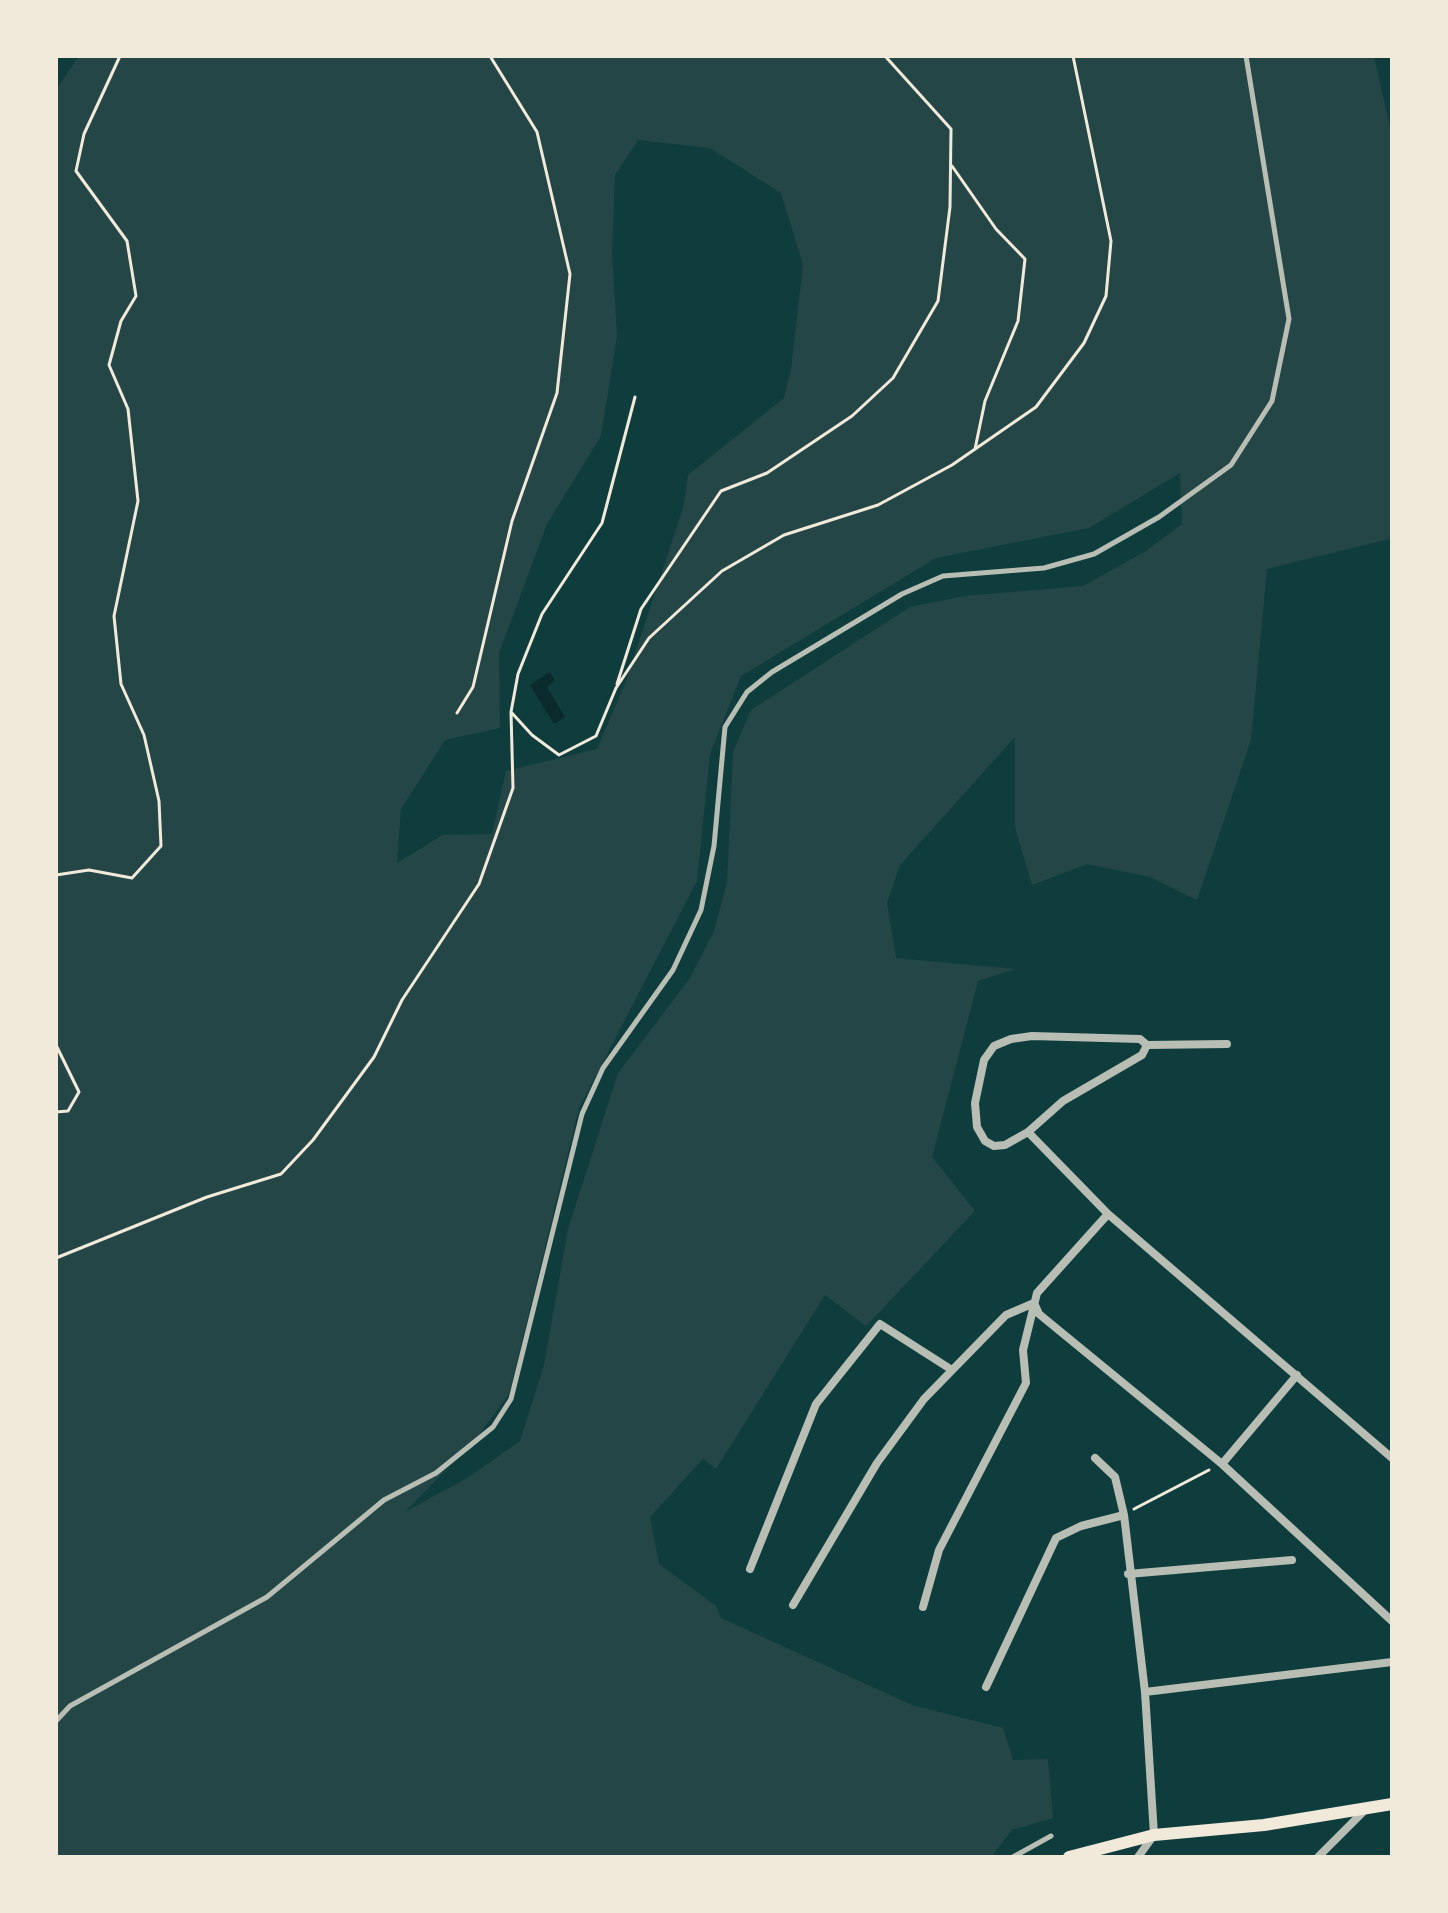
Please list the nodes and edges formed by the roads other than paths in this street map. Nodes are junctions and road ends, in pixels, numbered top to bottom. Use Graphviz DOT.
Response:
graph roads {
  1 [pos="1246,56"];
  2 [pos="1227,1044"];
  3 [pos="1147,1045"];
  4 [pos="1028,1132"];
  5 [pos="1108,1214"];
  6 [pos="1034,1303"];
  7 [pos="952,1370"];
  8 [pos="1297,1375"];
  9 [pos="1095,1458"];
  10 [pos="1392,1458"];
  11 [pos="1222,1464"];
  12 [pos="1124,1515"];
  13 [pos="1292,1560"];
  14 [pos="750,1569"];
  15 [pos="1128,1574"];
  16 [pos="793,1605"];
  17 [pos="923,1607"];
  18 [pos="1392,1621"];
  19 [pos="1392,1662"];
  20 [pos="986,1687"];
  21 [pos="1145,1692"];
  22 [pos="56,1721"];
  23 [pos="1392,1804"];
  24 [pos="1369,1806"];
  25 [pos="1154,1835"];
  26 [pos="1051,1836"];
  27 [pos="1013,1857"];
  28 [pos="1069,1857"];
  29 [pos="1138,1857"];
  30 [pos="1318,1857"];
  1 -- 22 [label="lane"];
  2 -- 3 [label="street"];
  3 -- 4 [label="street"];
  3 -- 4 [label="street"];
  4 -- 5 [label="street"];
  5 -- 6 [label="street"];
  5 -- 8 [label="street"];
  6 -- 7 [label="street"];
  6 -- 11 [label="street"];
  6 -- 17 [label="street"];
  7 -- 14 [label="street"];
  7 -- 16 [label="street"];
  8 -- 10 [label="street"];
  8 -- 11 [label="street"];
  9 -- 12 [label="street"];
  11 -- 18 [label="street"];
  12 -- 15 [label="street"];
  12 -- 20 [label="street"];
  13 -- 15 [label="street"];
  15 -- 21 [label="street"];
  19 -- 21 [label="street"];
  21 -- 25 [label="street"];
  23 -- 24 [label="main road"];
  24 -- 25 [label="main road"];
  24 -- 30 [label="street"];
  25 -- 28 [label="main road"];
  25 -- 29 [label="street"];
  26 -- 27 [label="lane"];
}
